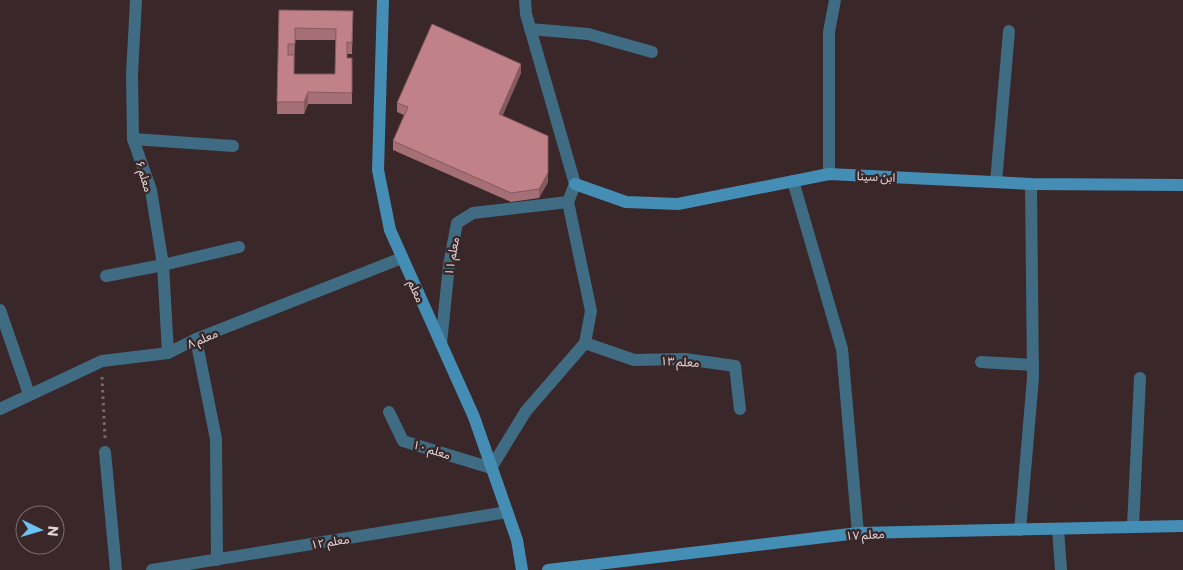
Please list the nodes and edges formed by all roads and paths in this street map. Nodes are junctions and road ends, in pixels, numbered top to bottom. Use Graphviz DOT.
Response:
graph roads {
  1 [pos="136,0"];
  2 [pos="383,0"];
  3 [pos="525,0"];
  4 [pos="835,0"];
  5 [pos="530,29"];
  6 [pos="1008,31"];
  7 [pos="652,52"];
  8 [pos="133,139"];
  9 [pos="233,146"];
  10 [pos="829,174"];
  11 [pos="793,181"];
  12 [pos="996,182"];
  13 [pos="575,184"];
  14 [pos="1031,184"];
  15 [pos="1183,185"];
  16 [pos="568,202"];
  17 [pos="239,247"];
  18 [pos="402,258"];
  19 [pos="163,265"];
  20 [pos="106,276"];
  21 [pos="0,310"];
  22 [pos="196,339"];
  23 [pos="585,343"];
  24 [pos="441,344"];
  25 [pos="168,353"];
  26 [pos="102,361"];
  27 [pos="981,362"];
  28 [pos="1033,365"];
  29 [pos="1140,378"];
  30 [pos="29,394"];
  31 [pos="0,409"];
  32 [pos="740,409"];
  33 [pos="389,412"];
  34 [pos="105,452"];
  35 [pos="492,468"];
  36 [pos="507,512"];
  37 [pos="1183,526"];
  38 [pos="1133,528"];
  39 [pos="1058,529"];
  40 [pos="1020,530"];
  41 [pos="858,533"];
  42 [pos="217,560"];
  43 [pos="116,570"];
  44 [pos="152,570"];
  45 [pos="522,570"];
  46 [pos="548,570"];
  47 [pos="1061,570"];
  1 -- 8 [label="street, معلم ۶"];
  2 -- 18 [label="street, معلم"];
  3 -- 5 [label="street"];
  4 -- 10 [label="street"];
  5 -- 7 [label="street"];
  5 -- 13 [label="street"];
  6 -- 12 [label="street"];
  8 -- 9 [label="street"];
  8 -- 19 [label="street, معلم ۶"];
  10 -- 11 [label="street, ابن سینا"];
  10 -- 12 [label="street, ابن سینا"];
  11 -- 13 [label="street, ابن سینا"];
  11 -- 41 [label="street"];
  12 -- 14 [label="street, ابن سینا"];
  13 -- 16 [label="street"];
  14 -- 15 [label="street, ابن سینا"];
  14 -- 28 [label="street"];
  16 -- 23 [label="street"];
  16 -- 24 [label="street, معلم ۱۱"];
  17 -- 19 [label="street"];
  18 -- 22 [label="street, معلم ۸"];
  18 -- 24 [label="street, معلم"];
  19 -- 20 [label="street"];
  19 -- 25 [label="street, معلم ۶"];
  21 -- 30 [label="street"];
  22 -- 25 [label="street, معلم ۸"];
  22 -- 42 [label="street"];
  23 -- 32 [label="street, معلم ۱۳"];
  23 -- 35 [label="street"];
  24 -- 35 [label="street, معلم"];
  25 -- 26 [label="street, معلم ۸"];
  26 -- 30 [label="street, معلم ۸"];
  26 -- 34 [label="path"];
  27 -- 28 [label="street"];
  28 -- 40 [label="street"];
  29 -- 38 [label="street"];
  30 -- 31 [label="street, معلم ۸"];
  33 -- 35 [label="street, معلم ۱۰"];
  34 -- 43 [label="street"];
  35 -- 36 [label="street, معلم"];
  36 -- 42 [label="street, معلم ۱۲"];
  36 -- 45 [label="street, معلم"];
  37 -- 38 [label="street, معلم ۱۷"];
  38 -- 39 [label="street, معلم ۱۷"];
  39 -- 40 [label="street, معلم ۱۷"];
  39 -- 47 [label="street"];
  40 -- 41 [label="street, معلم ۱۷"];
  41 -- 46 [label="street, معلم ۱۷"];
  42 -- 44 [label="street, معلم ۱۲"];
}
